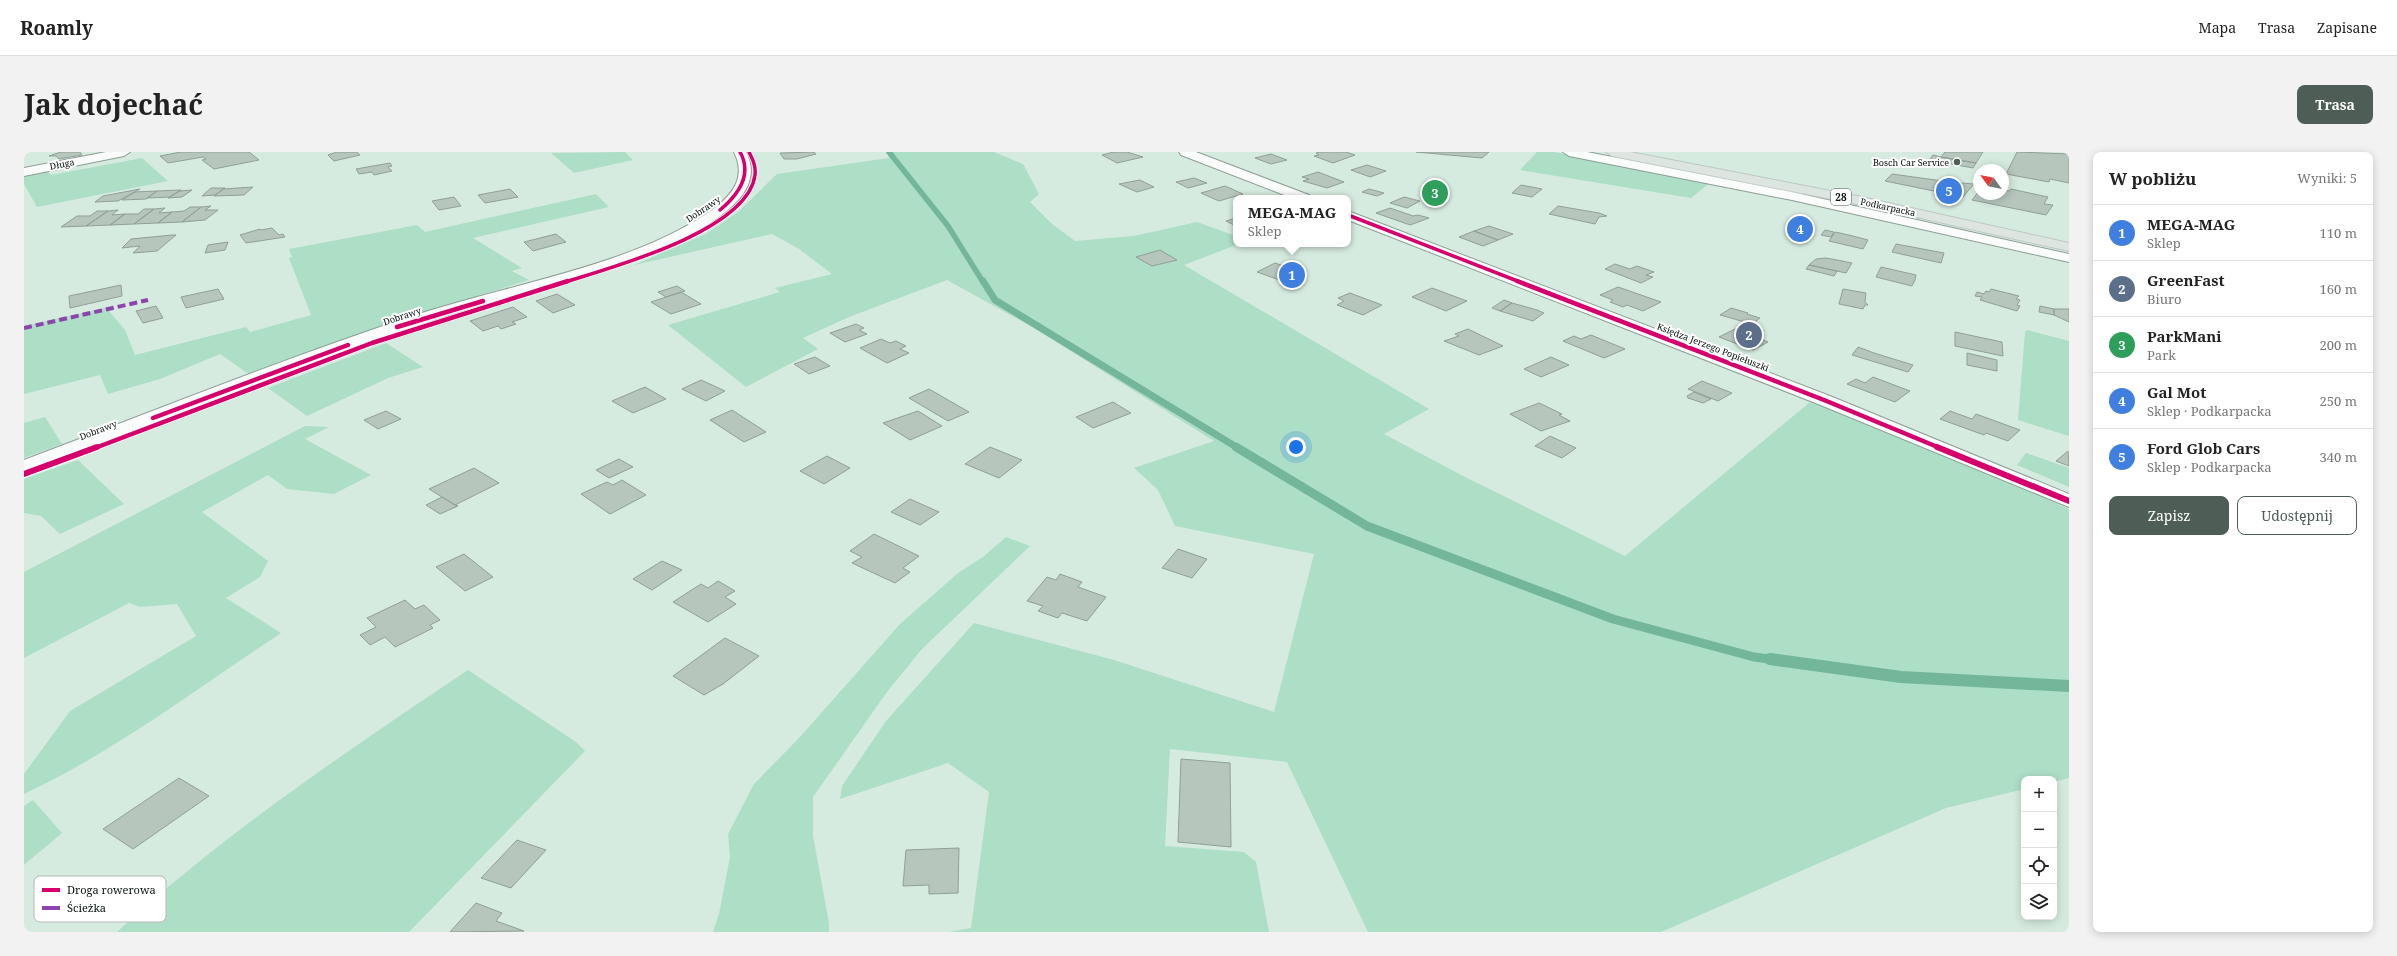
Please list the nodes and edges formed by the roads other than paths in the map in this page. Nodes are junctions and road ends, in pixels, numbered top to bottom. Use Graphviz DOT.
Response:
graph roads {
  1 [pos="124,152"];
  2 [pos="740,152"];
  3 [pos="1185,152"];
  4 [pos="1569,152"];
  5 [pos="1612,152"];
  6 [pos="1663,152"];
  7 [pos="24,172"];
  8 [pos="1296,195"];
  9 [pos="1351,216"];
  10 [pos="2069,234"];
  11 [pos="2069,247"];
  12 [pos="2069,258"];
  13 [pos="24,467"];
  14 [pos="2069,501"];
  1 -- 7 [label="street, Długa"];
  2 -- 13 [label="street, Dobrawy"];
  3 -- 8 [label="street"];
  4 -- 12 [label="street"];
  5 -- 11 [label="main road, Podkarpacka / 28"];
  6 -- 10 [label="main road, Podkarpacka / 28"];
  9 -- 14 [label="street, Księdza Jerzego Popiełuszki"];
}
